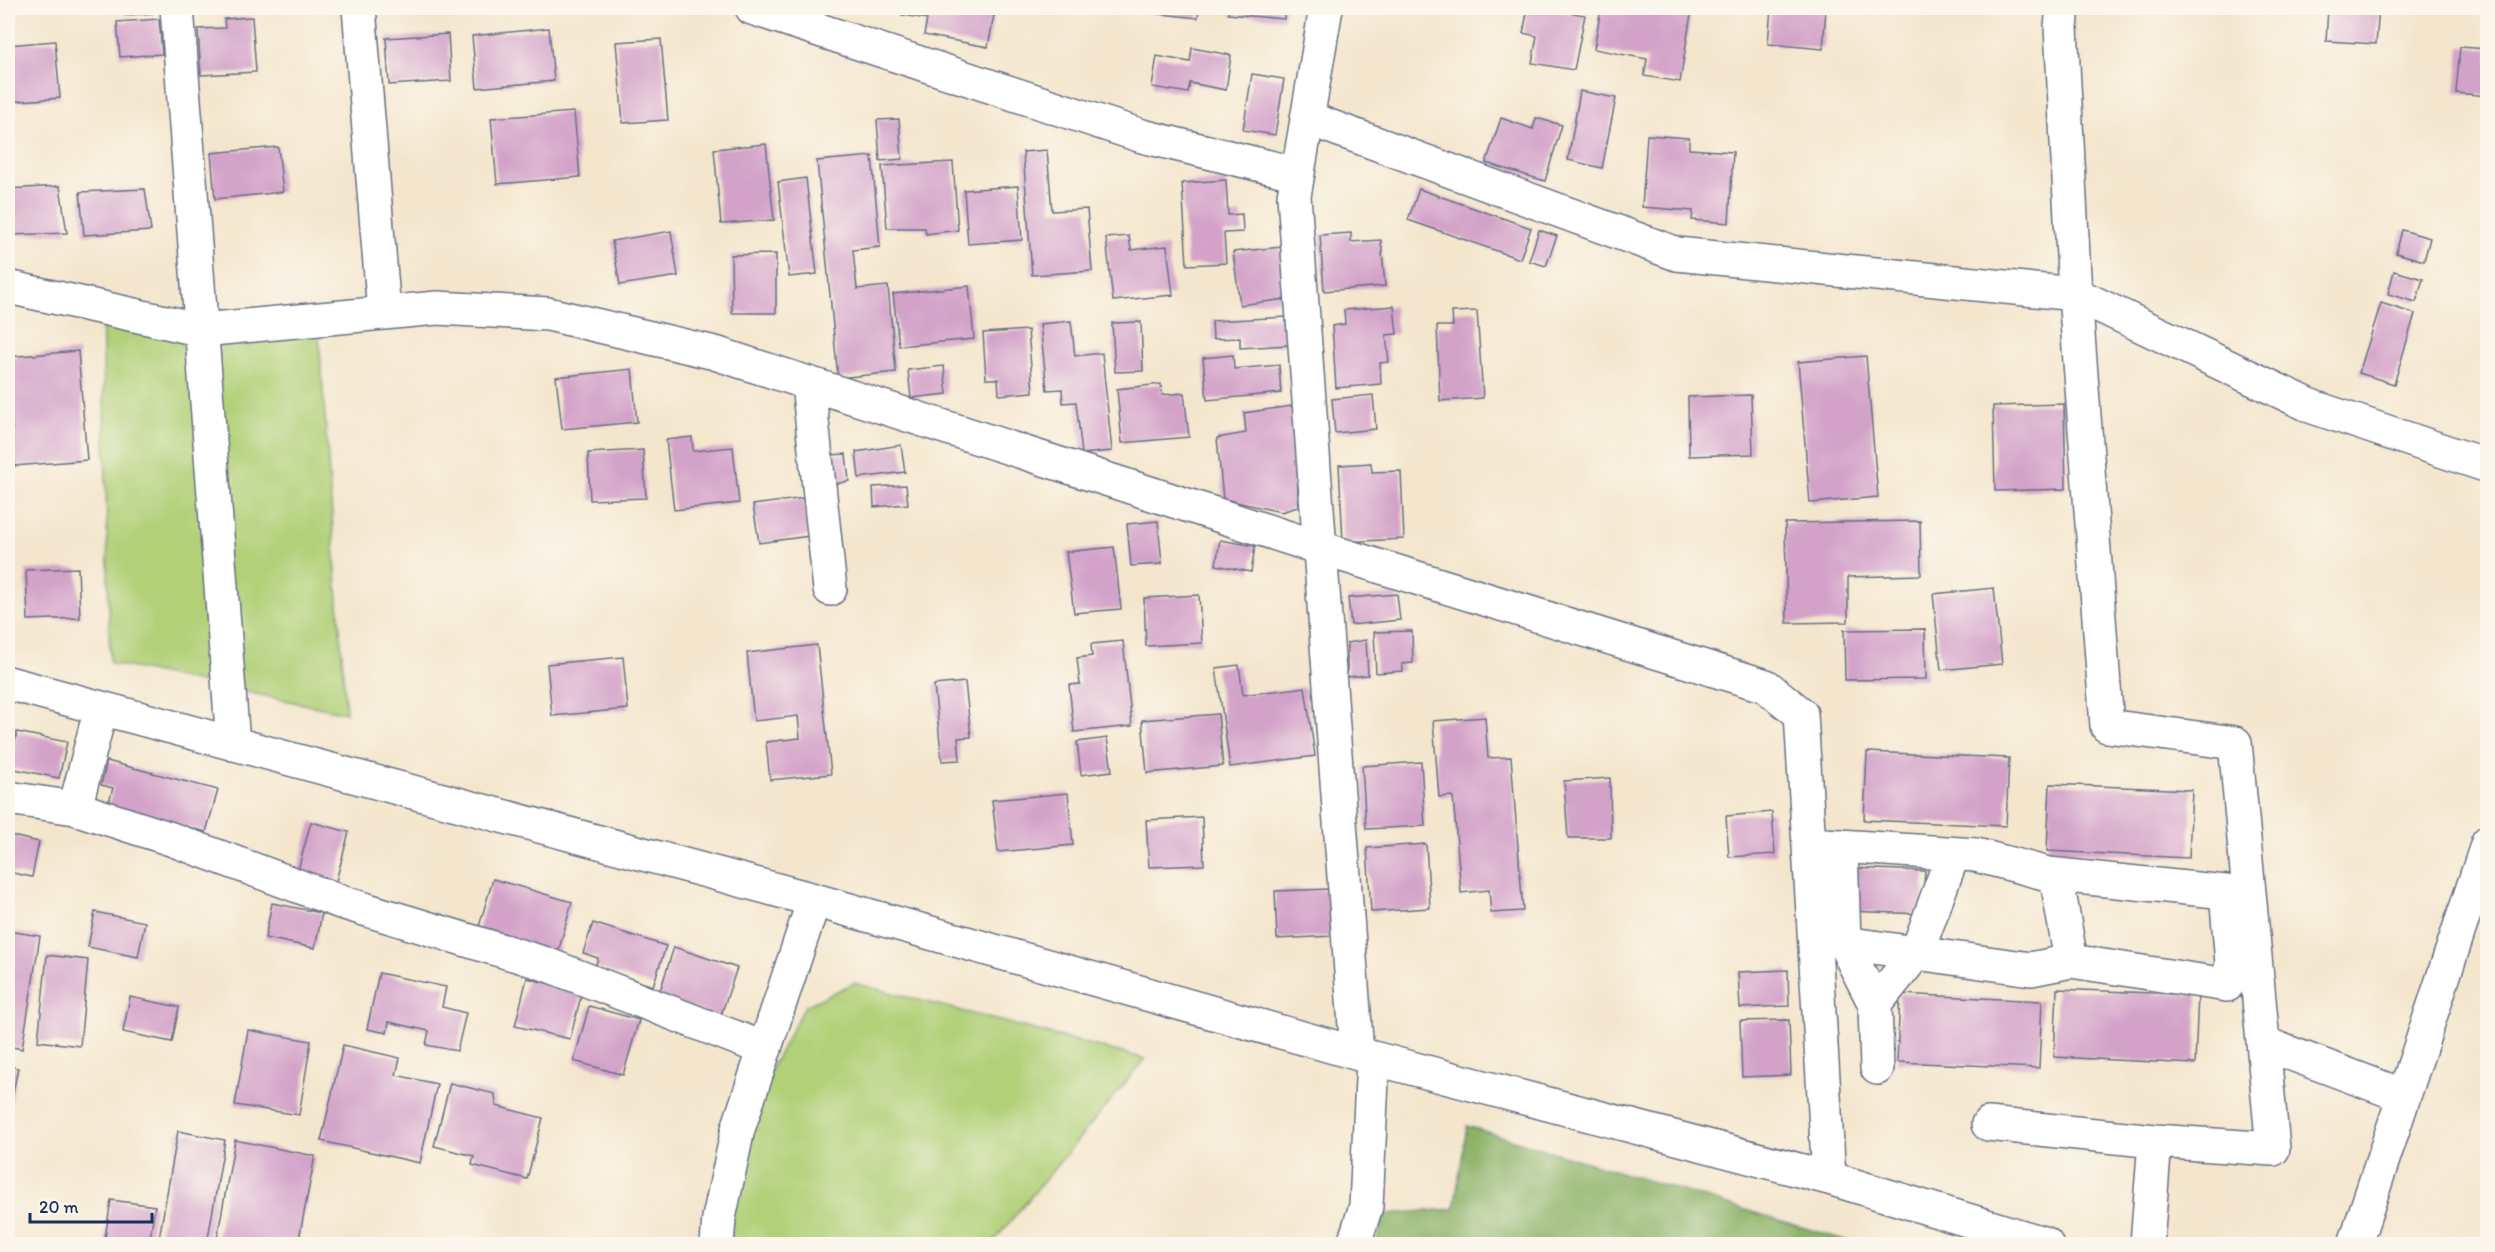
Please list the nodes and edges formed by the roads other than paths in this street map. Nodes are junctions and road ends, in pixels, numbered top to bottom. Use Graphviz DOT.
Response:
graph roads {
  1 [pos="177,8"];
  2 [pos="359,8"];
  3 [pos="752,8"];
  4 [pos="1326,8"];
  5 [pos="2063,8"];
  6 [pos="1307,118"];
  7 [pos="1298,174"];
  8 [pos="8,287"];
  9 [pos="2075,294"];
  10 [pos="384,313"];
  11 [pos="202,330"];
  12 [pos="808,383"];
  13 [pos="2487,466"];
  14 [pos="1320,548"];
  15 [pos="830,589"];
  16 [pos="8,684"];
  17 [pos="100,708"];
  18 [pos="233,744"];
  19 [pos="8,798"];
  20 [pos="75,808"];
  21 [pos="2487,842"];
  22 [pos="1809,844"];
  23 [pos="1841,846"];
  24 [pos="1953,854"];
  25 [pos="2056,875"];
  26 [pos="814,900"];
  27 [pos="1844,943"];
  28 [pos="1917,952"];
  29 [pos="2071,961"];
  30 [pos="1875,1004"];
  31 [pos="2263,1042"];
  32 [pos="765,1049"];
  33 [pos="1365,1056"];
  34 [pos="1877,1068"];
  35 [pos="2404,1096"];
  36 [pos="1988,1124"];
  37 [pos="2155,1140"];
  38 [pos="1829,1178"];
  39 [pos="717,1245"];
  40 [pos="1354,1245"];
  41 [pos="2046,1245"];
  42 [pos="2147,1245"];
  43 [pos="2355,1245"];
  1 -- 11 [label="street"];
  2 -- 10 [label="street"];
  3 -- 7 [label="street"];
  4 -- 6 [label="street"];
  5 -- 9 [label="street"];
  6 -- 7 [label="street"];
  6 -- 9 [label="street"];
  7 -- 14 [label="street"];
  8 -- 11 [label="street"];
  9 -- 13 [label="street"];
  9 -- 31 [label="street"];
  10 -- 11 [label="street"];
  10 -- 12 [label="street"];
  11 -- 18 [label="street"];
  12 -- 14 [label="street"];
  12 -- 15 [label="street"];
  14 -- 22 [label="street"];
  14 -- 33 [label="street"];
  16 -- 17 [label="street"];
  17 -- 18 [label="street"];
  17 -- 20 [label="street"];
  18 -- 26 [label="street"];
  19 -- 20 [label="street"];
  20 -- 32 [label="street"];
  21 -- 35 [label="street"];
  22 -- 23 [label="street"];
  22 -- 38 [label="street"];
  23 -- 24 [label="street"];
  23 -- 27 [label="street"];
  24 -- 25 [label="street"];
  24 -- 28 [label="street"];
  25 -- 29 [label="street"];
  25 -- 29 [label="street"];
  26 -- 32 [label="street"];
  26 -- 33 [label="street"];
  27 -- 28 [label="street"];
  27 -- 30 [label="street"];
  28 -- 29 [label="street"];
  28 -- 30 [label="street"];
  30 -- 34 [label="street"];
  31 -- 35 [label="street"];
  31 -- 37 [label="street"];
  32 -- 39 [label="street"];
  33 -- 38 [label="street"];
  33 -- 40 [label="street"];
  35 -- 43 [label="street"];
  36 -- 37 [label="street"];
  37 -- 42 [label="street"];
  38 -- 41 [label="street"];
}
